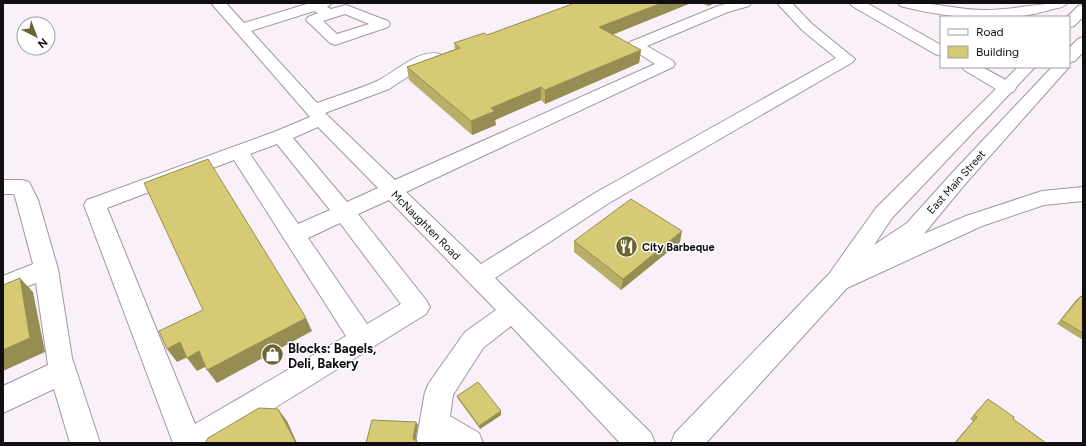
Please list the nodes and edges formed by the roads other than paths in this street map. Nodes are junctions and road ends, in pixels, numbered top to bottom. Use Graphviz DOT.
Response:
graph roads {
  1 [pos="218,3"];
  2 [pos="744,3"];
  3 [pos="784,3"];
  4 [pos="856,3"];
  5 [pos="905,3"];
  6 [pos="1060,3"];
  7 [pos="323,8"];
  8 [pos="1083,9"];
  9 [pos="1070,22"];
  10 [pos="241,29"];
  11 [pos="1083,42"];
  12 [pos="940,50"];
  13 [pos="447,53"];
  14 [pos="1070,57"];
  15 [pos="972,68"];
  16 [pos="1026,68"];
  17 [pos="1060,68"];
  18 [pos="1007,88"];
  19 [pos="317,115"];
  20 [pos="281,136"];
  21 [pos="239,152"];
  22 [pos="3,187"];
  23 [pos="392,192"];
  24 [pos="1083,194"];
  25 [pos="344,212"];
  26 [pos="294,235"];
  27 [pos="46,269"];
  28 [pos="478,277"];
  29 [pos="838,281"];
  30 [pos="3,286"];
  31 [pos="513,311"];
  32 [pos="363,340"];
  33 [pos="63,371"];
  34 [pos="3,400"];
  35 [pos="432,433"];
  36 [pos="86,443"];
  37 [pos="188,443"];
  38 [pos="191,443"];
  39 [pos="468,443"];
  40 [pos="640,443"];
  41 [pos="686,443"];
  1 -- 10 [label="main road, McNaughten Road"];
  2 -- 23 [label="main road"];
  3 -- 28 [label="main road"];
  4 -- 12 [label="main road"];
  5 -- 6 [label="main road"];
  7 -- 10 [label="main road"];
  8 -- 9 [label="main road"];
  10 -- 19 [label="main road, McNaughten Road"];
  11 -- 14 [label="main road"];
  13 -- 19 [label="main road"];
  15 -- 18 [label="main road"];
  16 -- 18 [label="main road, East Main Street"];
  17 -- 29 [label="main road, East Main Street"];
  18 -- 29 [label="main road, East Main Street"];
  19 -- 20 [label="main road"];
  19 -- 23 [label="main road, McNaughten Road"];
  20 -- 21 [label="main road"];
  20 -- 25 [label="main road"];
  21 -- 26 [label="main road"];
  21 -- 37 [label="main road"];
  22 -- 27 [label="main road"];
  23 -- 25 [label="main road"];
  23 -- 28 [label="main road, McNaughten Road"];
  24 -- 29 [label="main road"];
  25 -- 26 [label="main road"];
  25 -- 32 [label="main road"];
  26 -- 32 [label="main road"];
  27 -- 30 [label="main road"];
  27 -- 33 [label="main road"];
  28 -- 31 [label="main road, McNaughten Road"];
  29 -- 41 [label="main road, East Main Street"];
  31 -- 35 [label="main road"];
  31 -- 40 [label="main road, McNaughten Road"];
  32 -- 38 [label="main road"];
  33 -- 34 [label="main road"];
  33 -- 36 [label="main road"];
  35 -- 39 [label="main road"];
}
